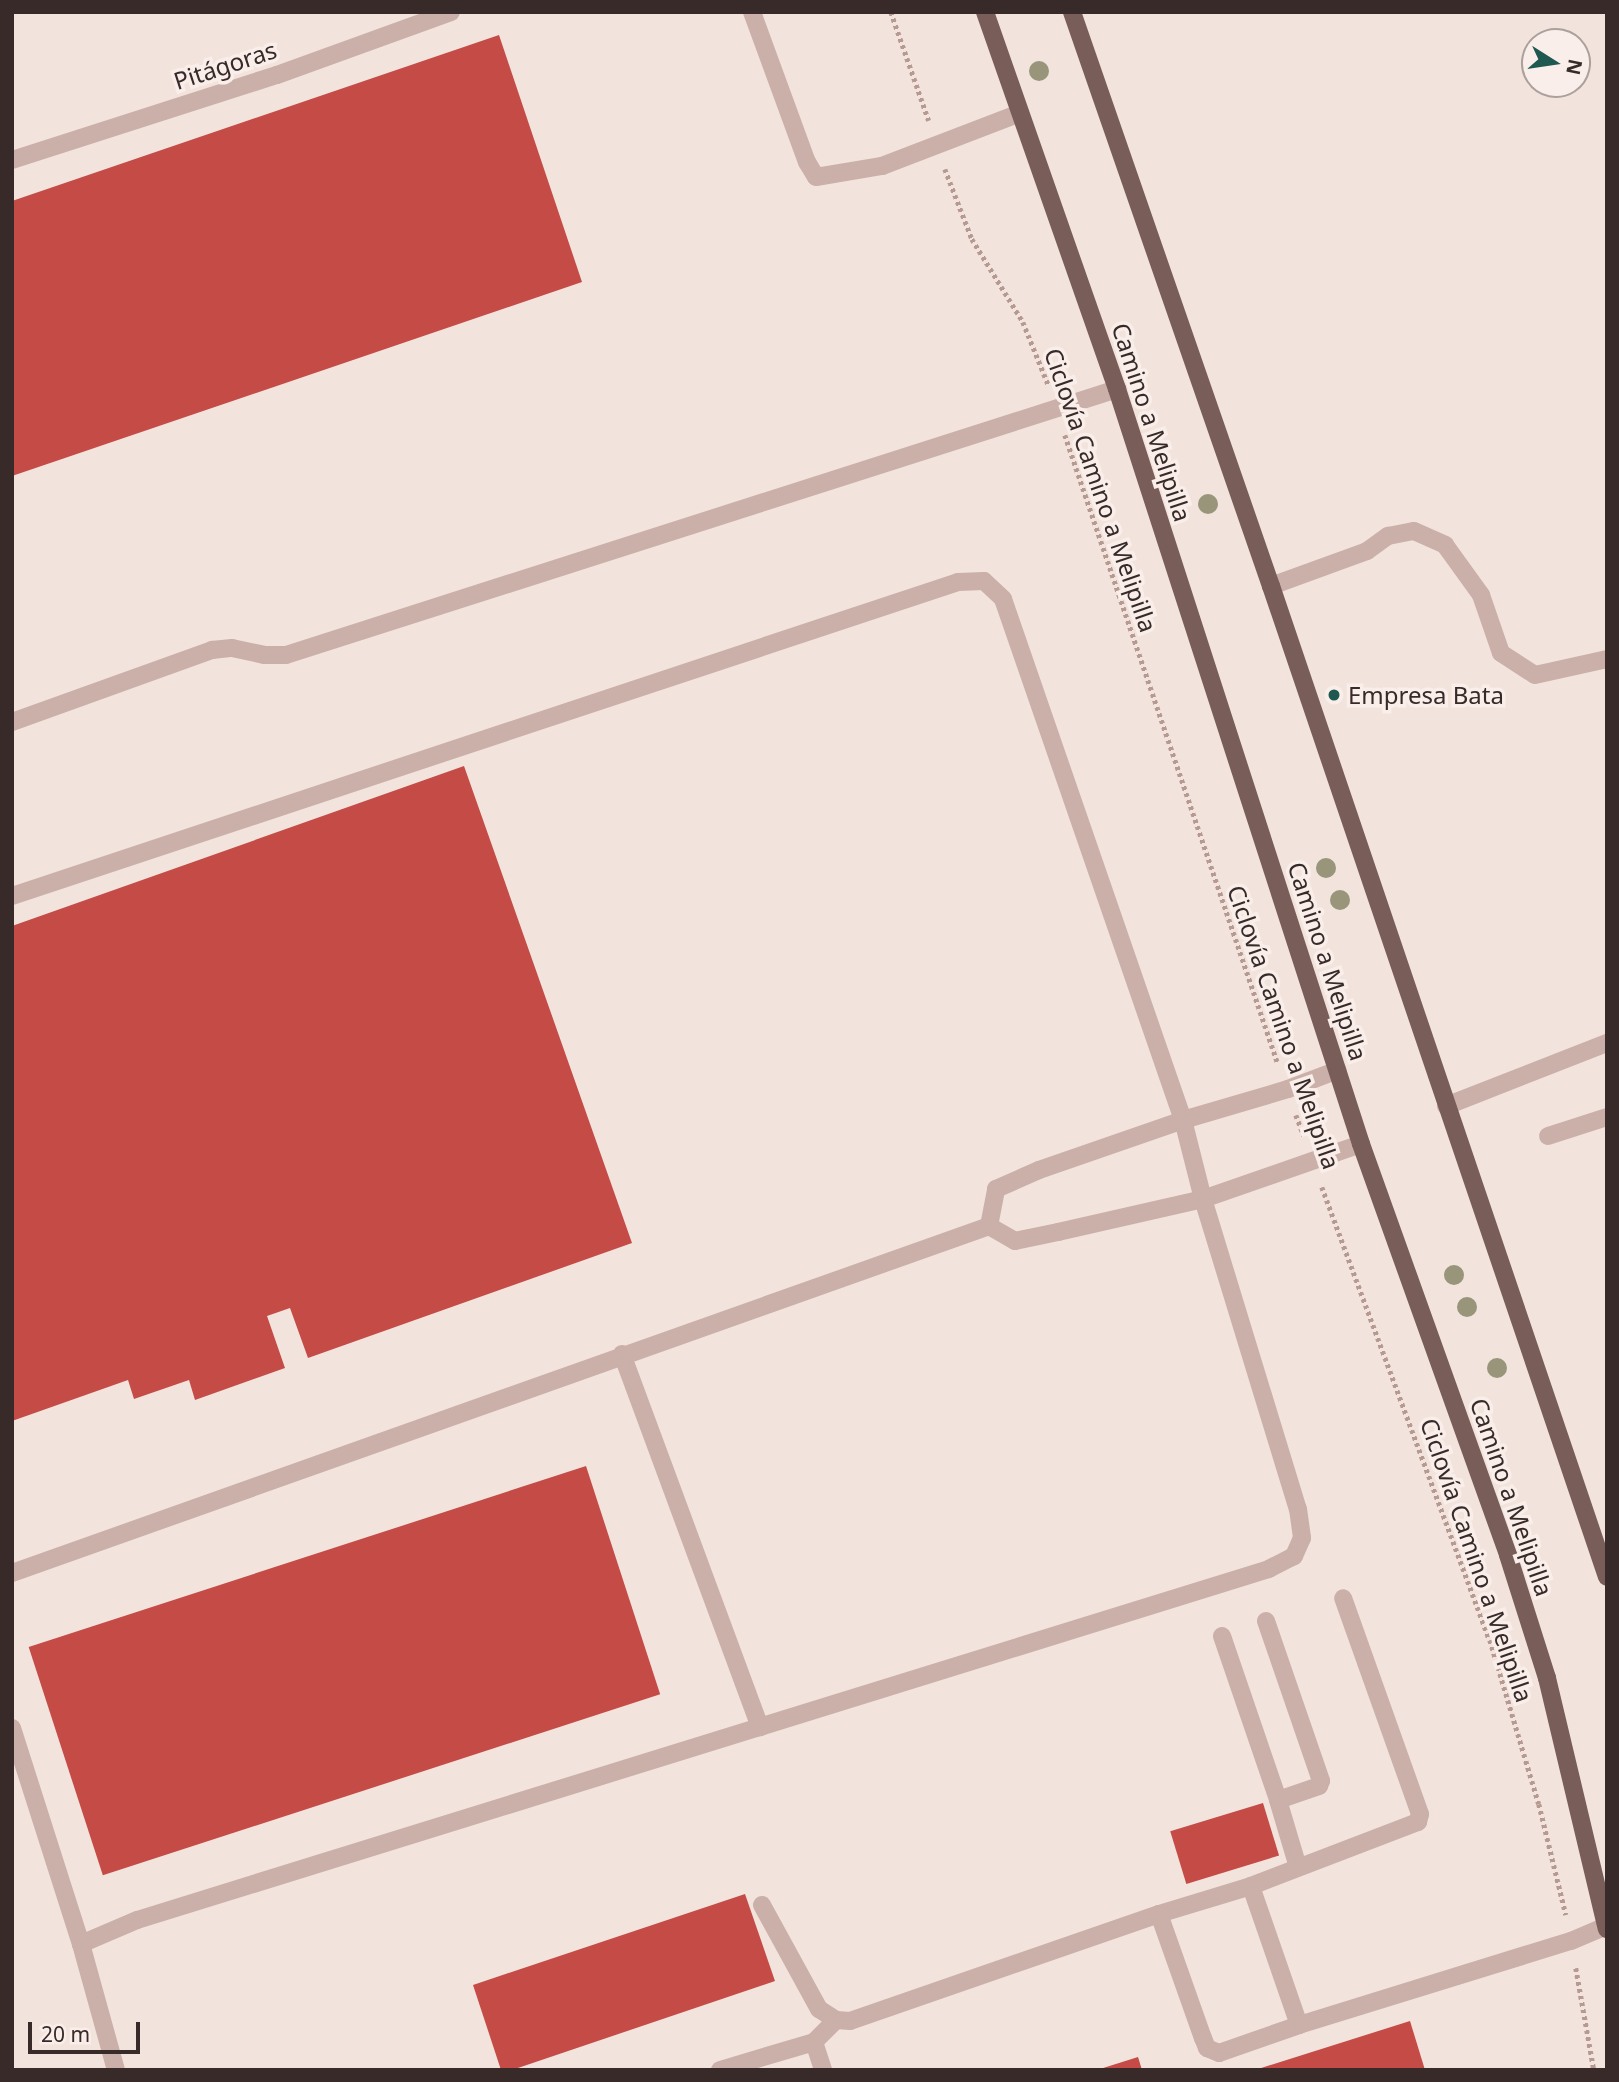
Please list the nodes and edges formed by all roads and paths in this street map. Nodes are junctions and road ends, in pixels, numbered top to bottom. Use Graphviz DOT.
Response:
graph roads {
  1 [pos="451,12"];
  2 [pos="752,12"];
  3 [pos="891,12"];
  4 [pos="985,12"];
  5 [pos="1072,12"];
  6 [pos="1020,114"];
  7 [pos="936,143"];
  8 [pos="12,160"];
  9 [pos="1117,389"];
  10 [pos="1057,409"];
  11 [pos="1271,586"];
  12 [pos="1607,659"];
  13 [pos="12,722"];
  14 [pos="12,896"];
  15 [pos="1607,1043"];
  16 [pos="1338,1070"];
  17 [pos="1288,1089"];
  18 [pos="1446,1106"];
  19 [pos="1607,1116"];
  20 [pos="1183,1120"];
  21 [pos="1548,1136"];
  22 [pos="1361,1144"];
  23 [pos="1312,1160"];
  24 [pos="1203,1199"];
  25 [pos="989,1226"];
  26 [pos="622,1354"];
  27 [pos="12,1573"];
  28 [pos="1607,1577"];
  29 [pos="1343,1598"];
  30 [pos="1266,1621"];
  31 [pos="1222,1636"];
  32 [pos="760,1727"];
  33 [pos="12,1728"];
  34 [pos="1278,1800"];
  35 [pos="1297,1867"];
  36 [pos="1251,1885"];
  37 [pos="762,1905"];
  38 [pos="1160,1914"];
  39 [pos="1606,1927"];
  40 [pos="1571,1941"];
  41 [pos="81,1944"];
  42 [pos="835,2020"];
  43 [pos="1299,2025"];
  44 [pos="814,2042"];
  45 [pos="116,2070"];
  46 [pos="720,2070"];
  47 [pos="823,2070"];
  48 [pos="1594,2070"];
  1 -- 8 [label="lane, Pitágoras"];
  2 -- 7 [label="lane"];
  3 -- 7 [label="path, Ciclovía Camino a Melipilla"];
  4 -- 6 [label="main road, Camino a Melipilla"];
  5 -- 11 [label="main road"];
  6 -- 7 [label="lane"];
  6 -- 9 [label="main road, Camino a Melipilla"];
  7 -- 10 [label="path, Ciclovía Camino a Melipilla"];
  9 -- 10 [label="lane"];
  9 -- 16 [label="main road, Camino a Melipilla"];
  10 -- 13 [label="lane"];
  10 -- 17 [label="path, Ciclovía Camino a Melipilla"];
  11 -- 12 [label="lane"];
  11 -- 18 [label="main road"];
  14 -- 20 [label="lane"];
  15 -- 18 [label="lane"];
  16 -- 17 [label="lane"];
  16 -- 22 [label="main road, Camino a Melipilla"];
  17 -- 20 [label="lane"];
  17 -- 23 [label="path, Ciclovía Camino a Melipilla"];
  18 -- 28 [label="main road"];
  19 -- 21 [label="lane"];
  20 -- 24 [label="lane"];
  20 -- 25 [label="lane"];
  22 -- 23 [label="lane"];
  22 -- 39 [label="main road, Camino a Melipilla"];
  23 -- 24 [label="lane"];
  23 -- 40 [label="path, Ciclovía Camino a Melipilla"];
  24 -- 25 [label="lane"];
  24 -- 32 [label="lane"];
  25 -- 26 [label="lane"];
  26 -- 27 [label="lane"];
  26 -- 32 [label="lane"];
  29 -- 35 [label="lane"];
  30 -- 34 [label="lane"];
  31 -- 34 [label="lane"];
  32 -- 41 [label="lane"];
  33 -- 41 [label="lane"];
  34 -- 35 [label="lane"];
  35 -- 36 [label="lane"];
  36 -- 38 [label="lane"];
  36 -- 43 [label="lane"];
  37 -- 42 [label="lane"];
  38 -- 42 [label="lane"];
  38 -- 43 [label="lane"];
  39 -- 40 [label="lane"];
  40 -- 43 [label="lane"];
  40 -- 48 [label="path, Ciclovía Camino a Melipilla"];
  41 -- 45 [label="lane"];
  42 -- 44 [label="lane"];
  44 -- 46 [label="lane"];
  44 -- 47 [label="lane"];
}
